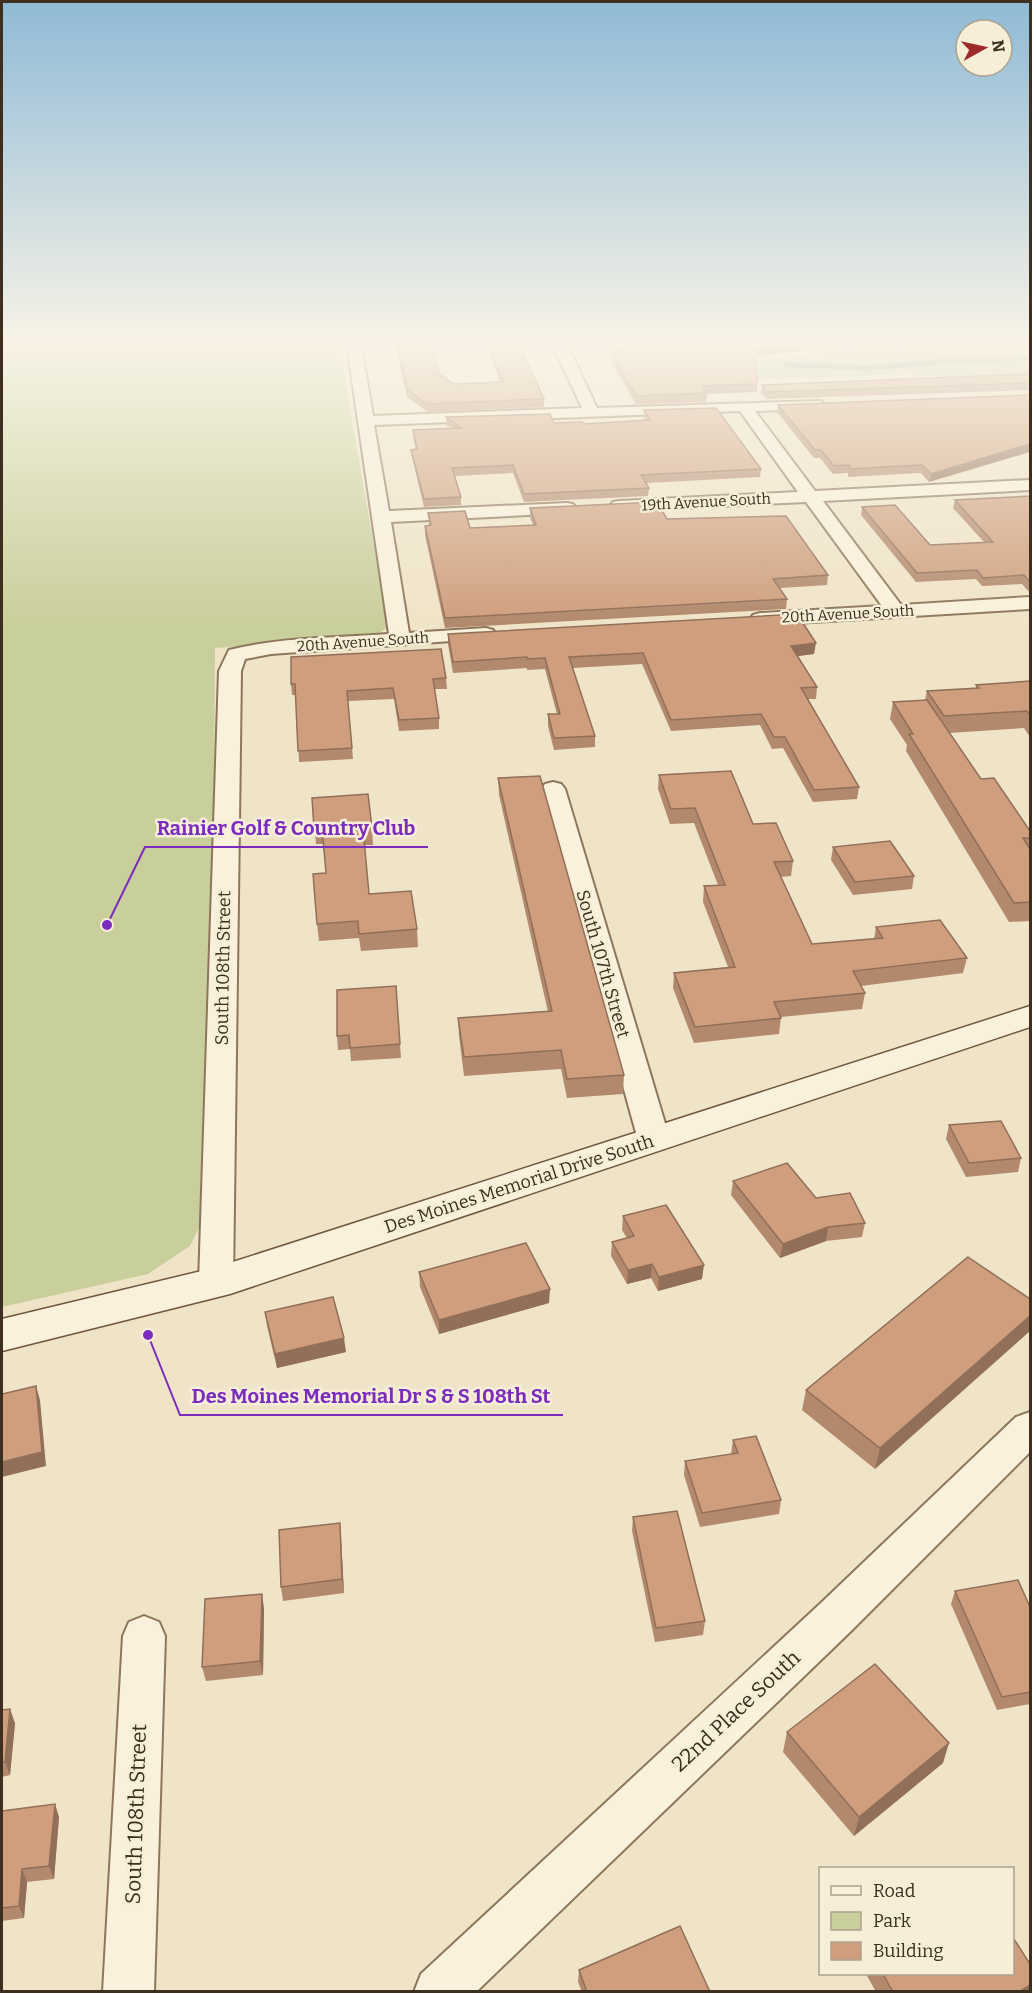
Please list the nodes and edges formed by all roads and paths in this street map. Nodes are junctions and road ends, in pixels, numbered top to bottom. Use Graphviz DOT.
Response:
graph roads {
  1 [pos="370,438"];
  2 [pos="768,438"];
  3 [pos="1030,485"];
  4 [pos="813,497"];
  5 [pos="382,517"];
  6 [pos="1027,607"];
  7 [pos="896,611"];
  8 [pos="744,620"];
  9 [pos="509,633"];
  10 [pos="400,639"];
  11 [pos="236,654"];
  12 [pos="553,789"];
  13 [pos="1030,1016"];
  14 [pos="654,1140"];
  15 [pos="216,1282"];
  16 [pos="2,1335"];
  17 [pos="1030,1428"];
  18 [pos="144,1636"];
  19 [pos="128,1992"];
  20 [pos="439,1992"];
  1 -- 5 [label="street"];
  2 -- 4 [label="street"];
  3 -- 4 [label="street, 19th Avenue South"];
  4 -- 5 [label="street, 19th Avenue South"];
  4 -- 7 [label="street"];
  5 -- 10 [label="street"];
  6 -- 7 [label="street, 20th Avenue South"];
  7 -- 8 [label="street, 20th Avenue South"];
  9 -- 10 [label="street, 20th Avenue South"];
  10 -- 11 [label="street, 20th Avenue South"];
  11 -- 15 [label="street, South 108th Street"];
  12 -- 14 [label="street, South 107th Street"];
  13 -- 14 [label="main road, Des Moines Memorial Drive South"];
  14 -- 15 [label="main road, Des Moines Memorial Drive South"];
  15 -- 16 [label="main road, Des Moines Memorial Drive South"];
  17 -- 20 [label="street, 22nd Place South"];
  18 -- 19 [label="street, South 108th Street"];
}
